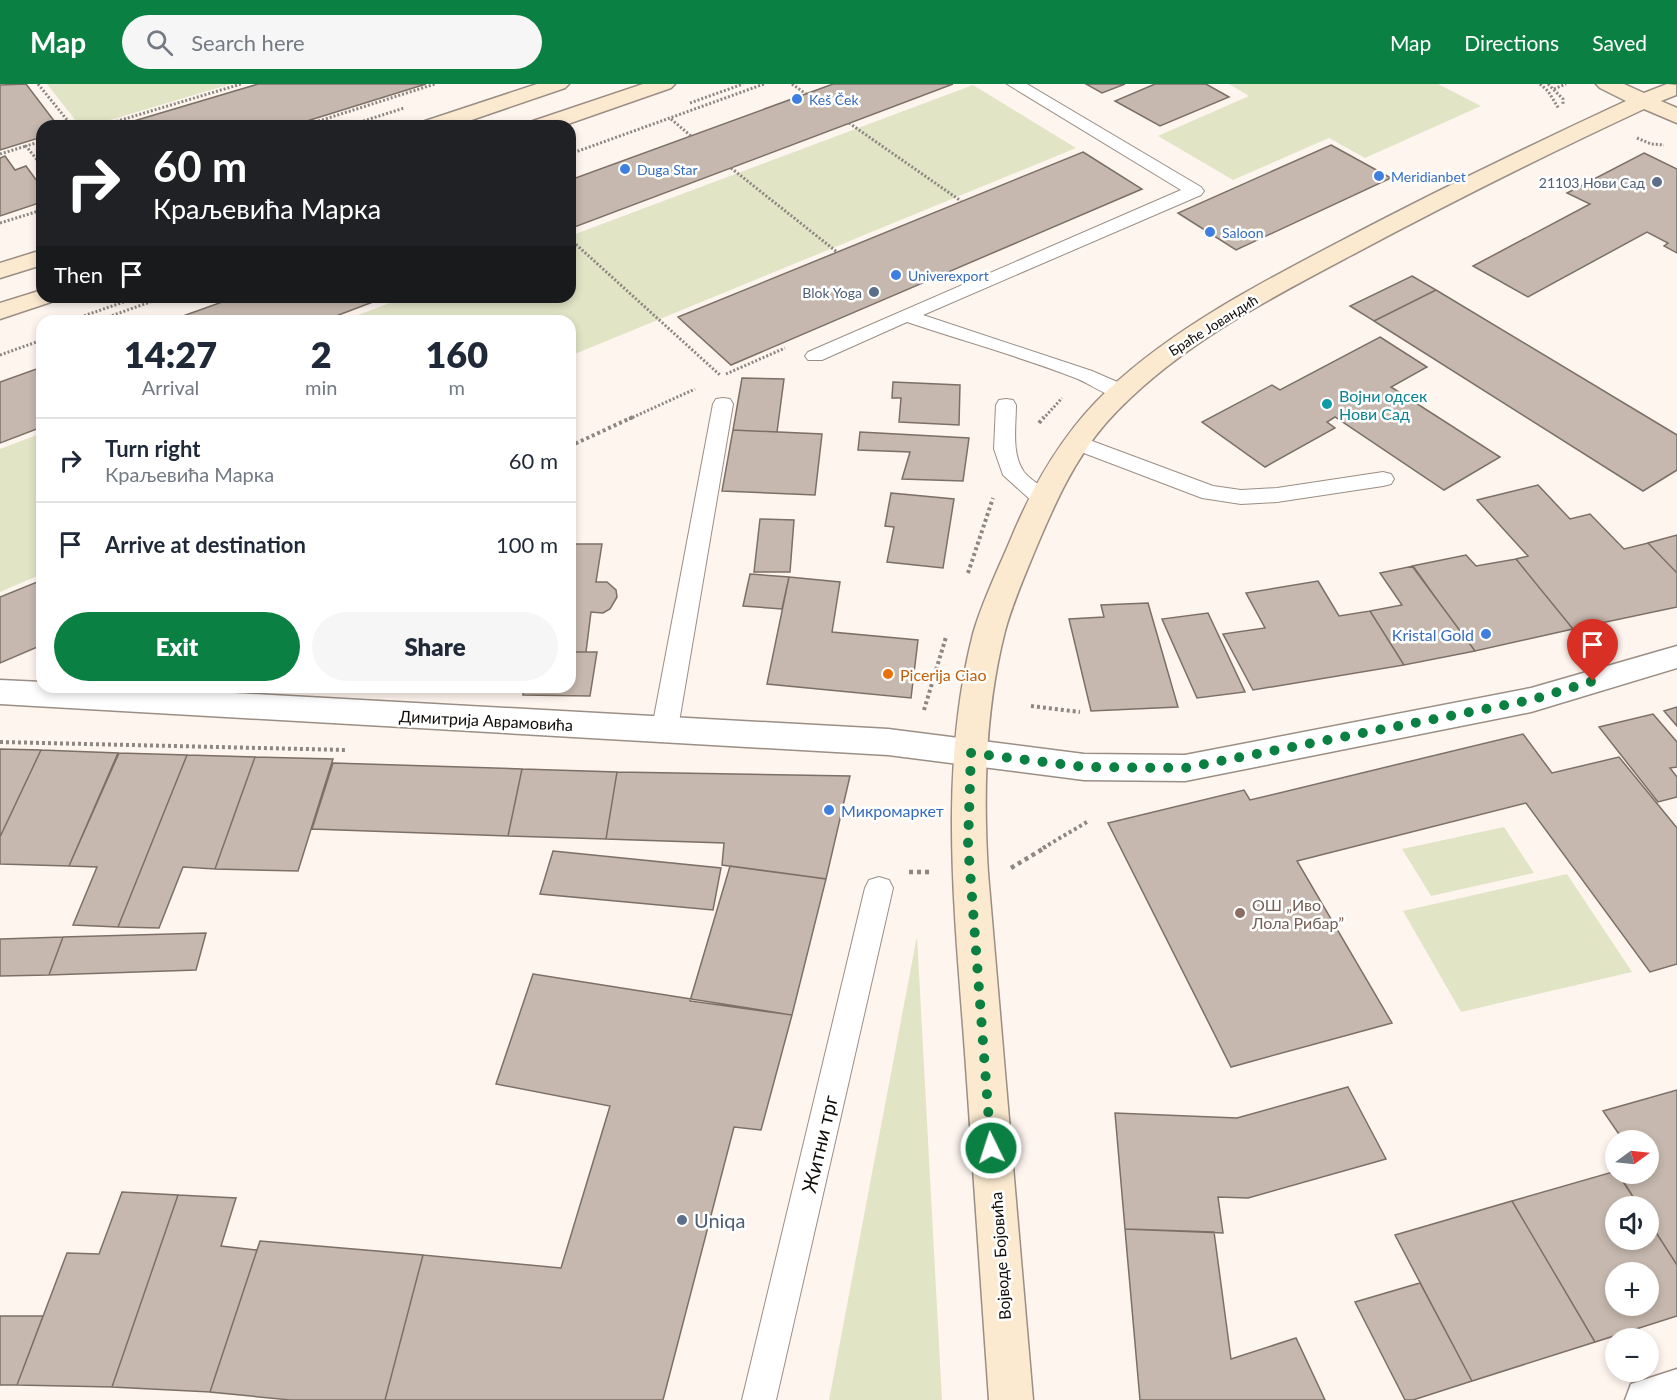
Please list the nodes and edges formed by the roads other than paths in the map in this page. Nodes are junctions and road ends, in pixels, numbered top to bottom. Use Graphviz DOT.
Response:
graph roads {
  1 [pos="558,84"];
  2 [pos="663,84"];
  3 [pos="1015,84"];
  4 [pos="1607,84"];
  5 [pos="1664,91"];
  6 [pos="1677,116"];
  7 [pos="451,120"];
  8 [pos="558,120"];
  9 [pos="36,259"];
  10 [pos="0,271"];
  11 [pos="36,299"];
  12 [pos="0,311"];
  13 [pos="908,316"];
  14 [pos="815,356"];
  15 [pos="1122,392"];
  16 [pos="723,404"];
  17 [pos="1006,405"];
  18 [pos="1076,442"];
  19 [pos="1383,478"];
  20 [pos="1042,498"];
  21 [pos="1677,657"];
  22 [pos="36,691"];
  23 [pos="0,692"];
  24 [pos="79,693"];
  25 [pos="665,729"];
  26 [pos="971,753"];
  27 [pos="879,888"];
  28 [pos="1677,1391"];
  29 [pos="759,1400"];
  30 [pos="1011,1400"];
  31 [pos="1647,1400"];
  1 -- 7 [label="street"];
  2 -- 8 [label="street"];
  3 -- 13 [label="lane"];
  4 -- 5 [label="street"];
  5 -- 6 [label="street"];
  5 -- 15 [label="street, Браће Јовандић"];
  9 -- 10 [label="street"];
  11 -- 12 [label="street"];
  13 -- 14 [label="lane"];
  13 -- 15 [label="lane"];
  15 -- 18 [label="street, Браће Јовандић"];
  16 -- 25 [label="lane"];
  17 -- 20 [label="lane"];
  18 -- 19 [label="lane"];
  18 -- 20 [label="street, Браће Јовандић"];
  20 -- 26 [label="street, Браће Јовандић"];
  21 -- 26 [label="street, Димитрија Аврамовића"];
  22 -- 23 [label="street, Димитрија Аврамовића"];
  24 -- 25 [label="street, Димитрија Аврамовића"];
  25 -- 26 [label="street, Димитрија Аврамовића"];
  26 -- 30 [label="street, Војводе Бојовића"];
  27 -- 29 [label="lane, Житни трг"];
  28 -- 31 [label="street"];
}
